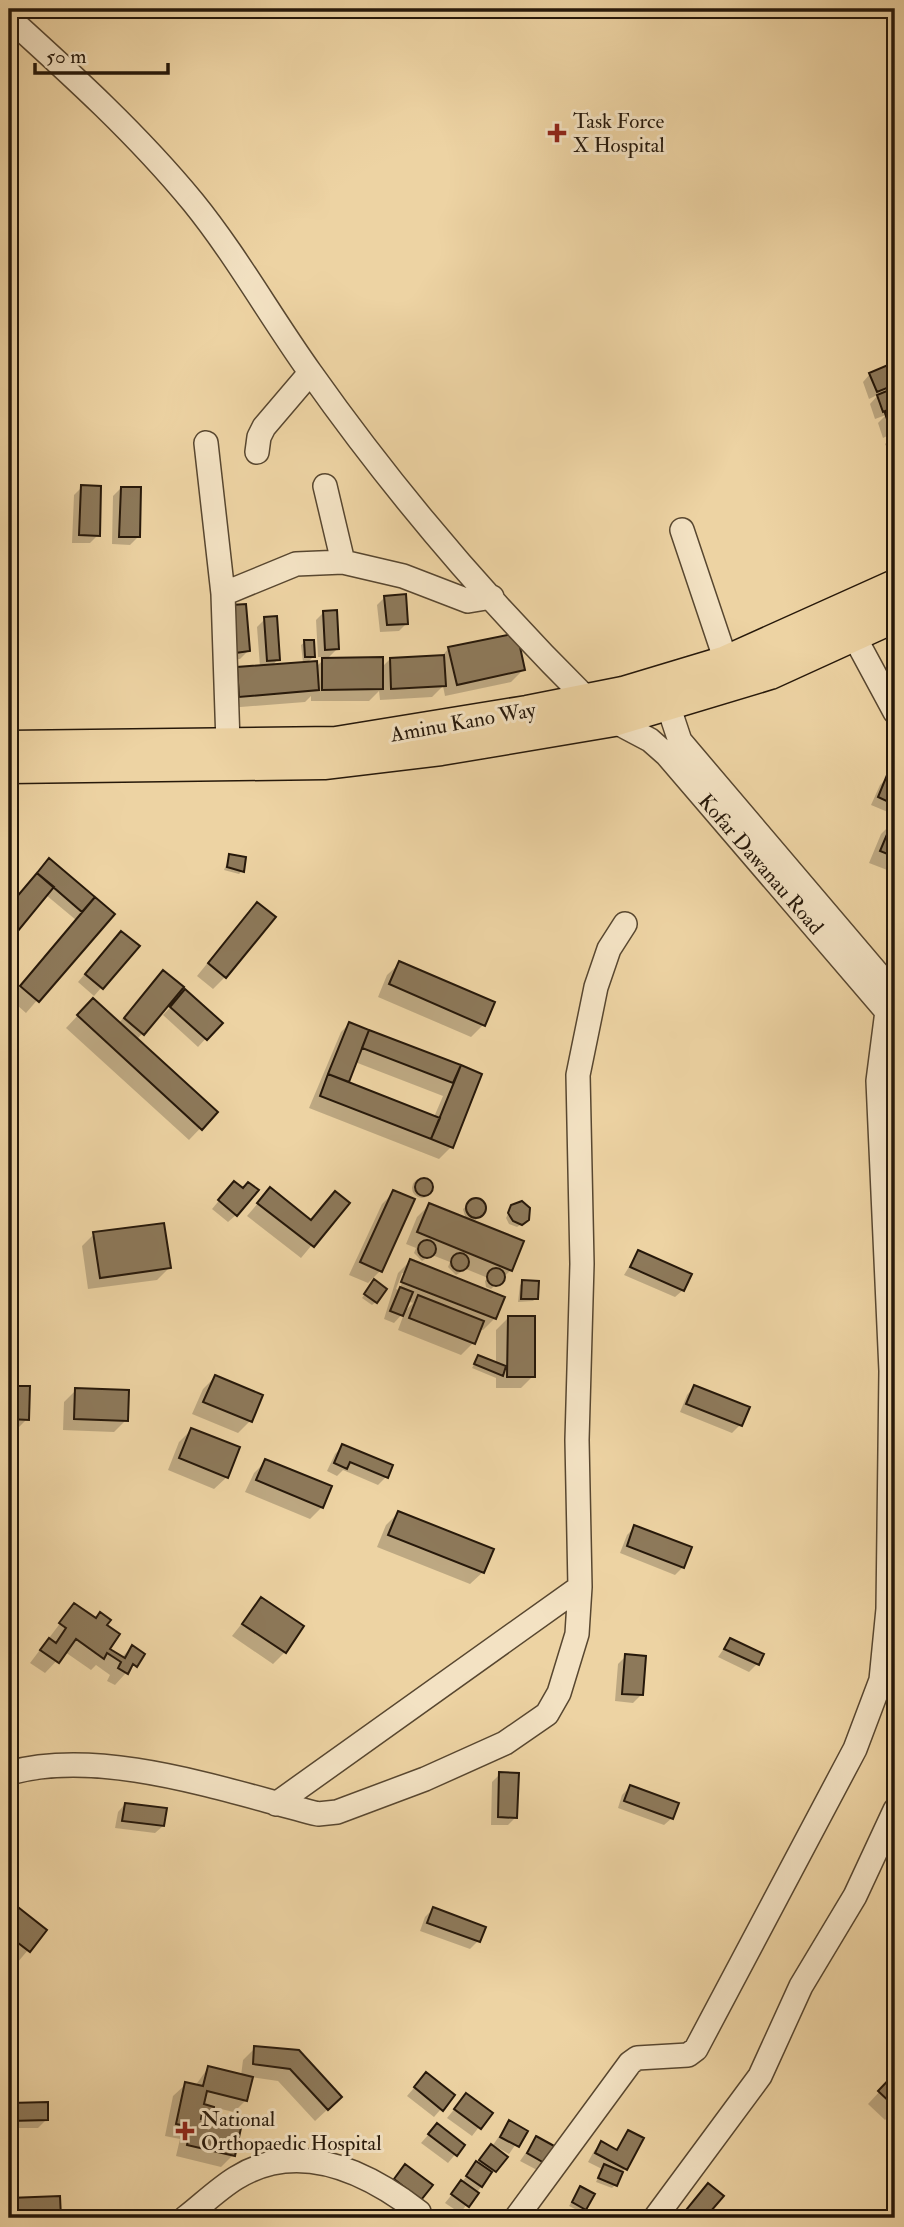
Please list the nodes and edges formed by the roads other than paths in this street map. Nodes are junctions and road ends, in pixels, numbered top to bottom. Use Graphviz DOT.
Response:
graph roads {
  1 [pos="9,18"];
  2 [pos="310,373"];
  3 [pos="206,443"];
  4 [pos="257,452"];
  5 [pos="326,486"];
  6 [pos="681,530"];
  7 [pos="343,562"];
  8 [pos="895,585"];
  9 [pos="223,594"];
  10 [pos="492,597"];
  11 [pos="895,617"];
  12 [pos="854,636"];
  13 [pos="726,661"];
  14 [pos="588,700"];
  15 [pos="668,705"];
  16 [pos="895,712"];
  17 [pos="614,721"];
  18 [pos="228,743"];
  19 [pos="11,757"];
  20 [pos="625,924"];
  21 [pos="891,996"];
  22 [pos="893,1389"];
  23 [pos="892,1543"];
  24 [pos="580,1587"];
  25 [pos="9,1773"];
  26 [pos="276,1804"];
  27 [pos="895,1810"];
  28 [pos="419,2212"];
  29 [pos="185,2218"];
  30 [pos="516,2218"];
  31 [pos="655,2218"];
  1 -- 2 [label="street"];
  2 -- 4 [label="street"];
  2 -- 10 [label="street"];
  3 -- 9 [label="street"];
  5 -- 7 [label="street"];
  6 -- 13 [label="street"];
  7 -- 9 [label="street"];
  7 -- 10 [label="street"];
  8 -- 13 [label="main road, Aminu Kano Way"];
  9 -- 18 [label="street"];
  10 -- 14 [label="street"];
  11 -- 12 [label="main road, Aminu Kano Way"];
  12 -- 15 [label="main road, Aminu Kano Way"];
  12 -- 16 [label="street"];
  13 -- 14 [label="main road, Aminu Kano Way"];
  14 -- 18 [label="main road, Aminu Kano Way"];
  15 -- 17 [label="main road, Aminu Kano Way"];
  15 -- 21 [label="street, Kofar Dawanau Road"];
  17 -- 19 [label="main road, Aminu Kano Way"];
  17 -- 21 [label="street, Kofar Dawanau Road"];
  18 -- 19 [label="main road, Aminu Kano Way"];
  20 -- 24 [label="street"];
  21 -- 22 [label="street"];
  22 -- 23 [label="street"];
  23 -- 30 [label="street"];
  24 -- 26 [label="street"];
  24 -- 26 [label="street"];
  25 -- 26 [label="street"];
  27 -- 31 [label="street"];
  28 -- 29 [label="street"];
}
